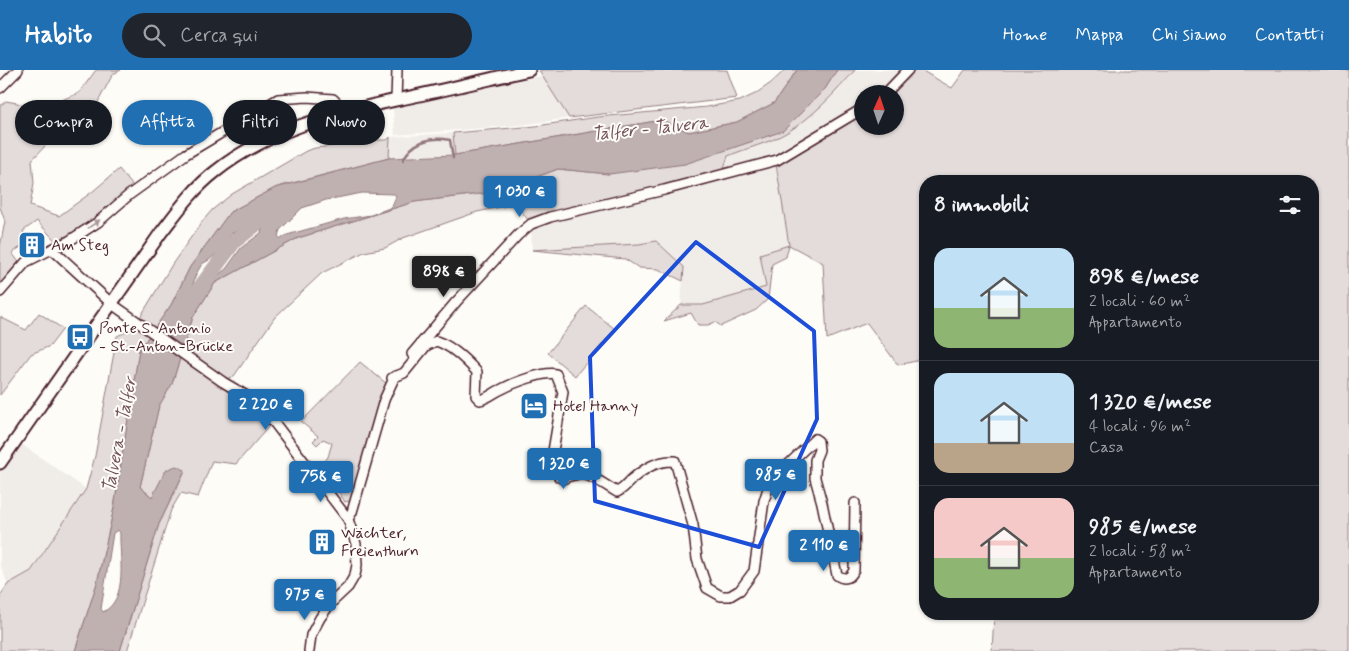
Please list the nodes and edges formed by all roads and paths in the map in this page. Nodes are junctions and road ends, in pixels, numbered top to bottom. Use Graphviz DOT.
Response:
graph roads {
  1 [pos="18,70"];
  2 [pos="396,70"];
  3 [pos="529,70"];
  4 [pos="908,70"];
  5 [pos="894,85"];
  6 [pos="0,88"];
  7 [pos="334,100"];
  8 [pos="396,100"];
  9 [pos="385,103"];
  10 [pos="854,115"];
  11 [pos="307,123"];
  12 [pos="52,249"];
  13 [pos="0,292"];
  14 [pos="112,304"];
  15 [pos="392,378"];
  16 [pos="0,463"];
  17 [pos="855,503"];
  18 [pos="348,519"];
  19 [pos="309,651"];
  1 -- 6 [label="street"];
  2 -- 8 [label="street"];
  3 -- 8 [label="main road"];
  4 -- 5 [label="street"];
  12 -- 7 [label="street, one-way"];
  8 -- 9 [label="main road"];
  10 -- 15 [label="street"];
  11 -- 14 [label="main road"];
  12 -- 13 [label="street"];
  12 -- 14 [label="street"];
  14 -- 16 [label="main road"];
  14 -- 18 [label="street"];
  15 -- 17 [label="street"];
  15 -- 18 [label="street"];
  18 -- 19 [label="street"];
}
